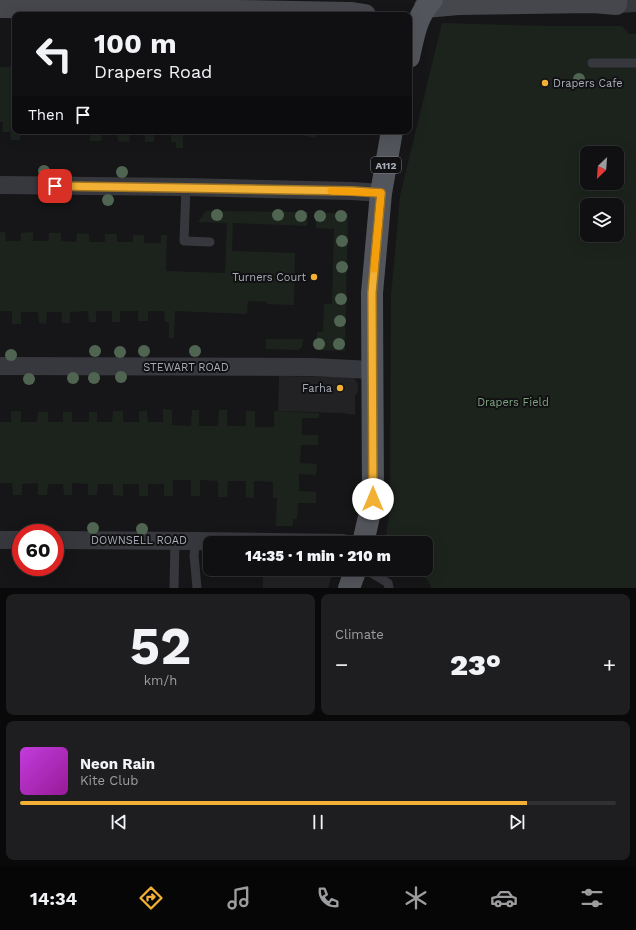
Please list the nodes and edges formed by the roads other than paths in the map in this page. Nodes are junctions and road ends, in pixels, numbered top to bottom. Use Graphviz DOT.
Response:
graph roads {
  1 [pos="623,2"];
  2 [pos="0,7"];
  3 [pos="421,10"];
  4 [pos="287,12"];
  5 [pos="412,46"];
  6 [pos="592,63"];
  7 [pos="636,63"];
  8 [pos="391,134"];
  9 [pos="0,185"];
  10 [pos="186,188"];
  11 [pos="381,193"];
  12 [pos="210,242"];
  13 [pos="0,366"];
  14 [pos="372,370"];
  15 [pos="365,536"];
  16 [pos="0,540"];
  17 [pos="12,540"];
  18 [pos="64,540"];
  19 [pos="175,540"];
  20 [pos="196,541"];
  21 [pos="203,541"];
  22 [pos="353,576"];
  23 [pos="376,576"];
  24 [pos="174,588"];
  25 [pos="197,588"];
  26 [pos="349,588"];
  27 [pos="389,588"];
  1 -- 3 [label="street"];
  2 -- 4 [label="street"];
  3 -- 5 [label="main road"];
  6 -- 7 [label="lane"];
  8 -- 11 [label="main road, A112"];
  9 -- 10 [label="street"];
  10 -- 11 [label="street"];
  10 -- 12 [label="lane"];
  11 -- 14 [label="main road, A112"];
  13 -- 14 [label="street, STEWART ROAD"];
  14 -- 15 [label="main road, A112"];
  16 -- 17 [label="street"];
  18 -- 19 [label="street, DOWNSELL ROAD"];
  19 -- 20 [label="street, DOWNSELL ROAD"];
  19 -- 24 [label="lane"];
  20 -- 21 [label="street, DOWNSELL ROAD"];
  20 -- 25 [label="lane"];
  22 -- 26 [label="main road"];
  23 -- 27 [label="lane"];
}
